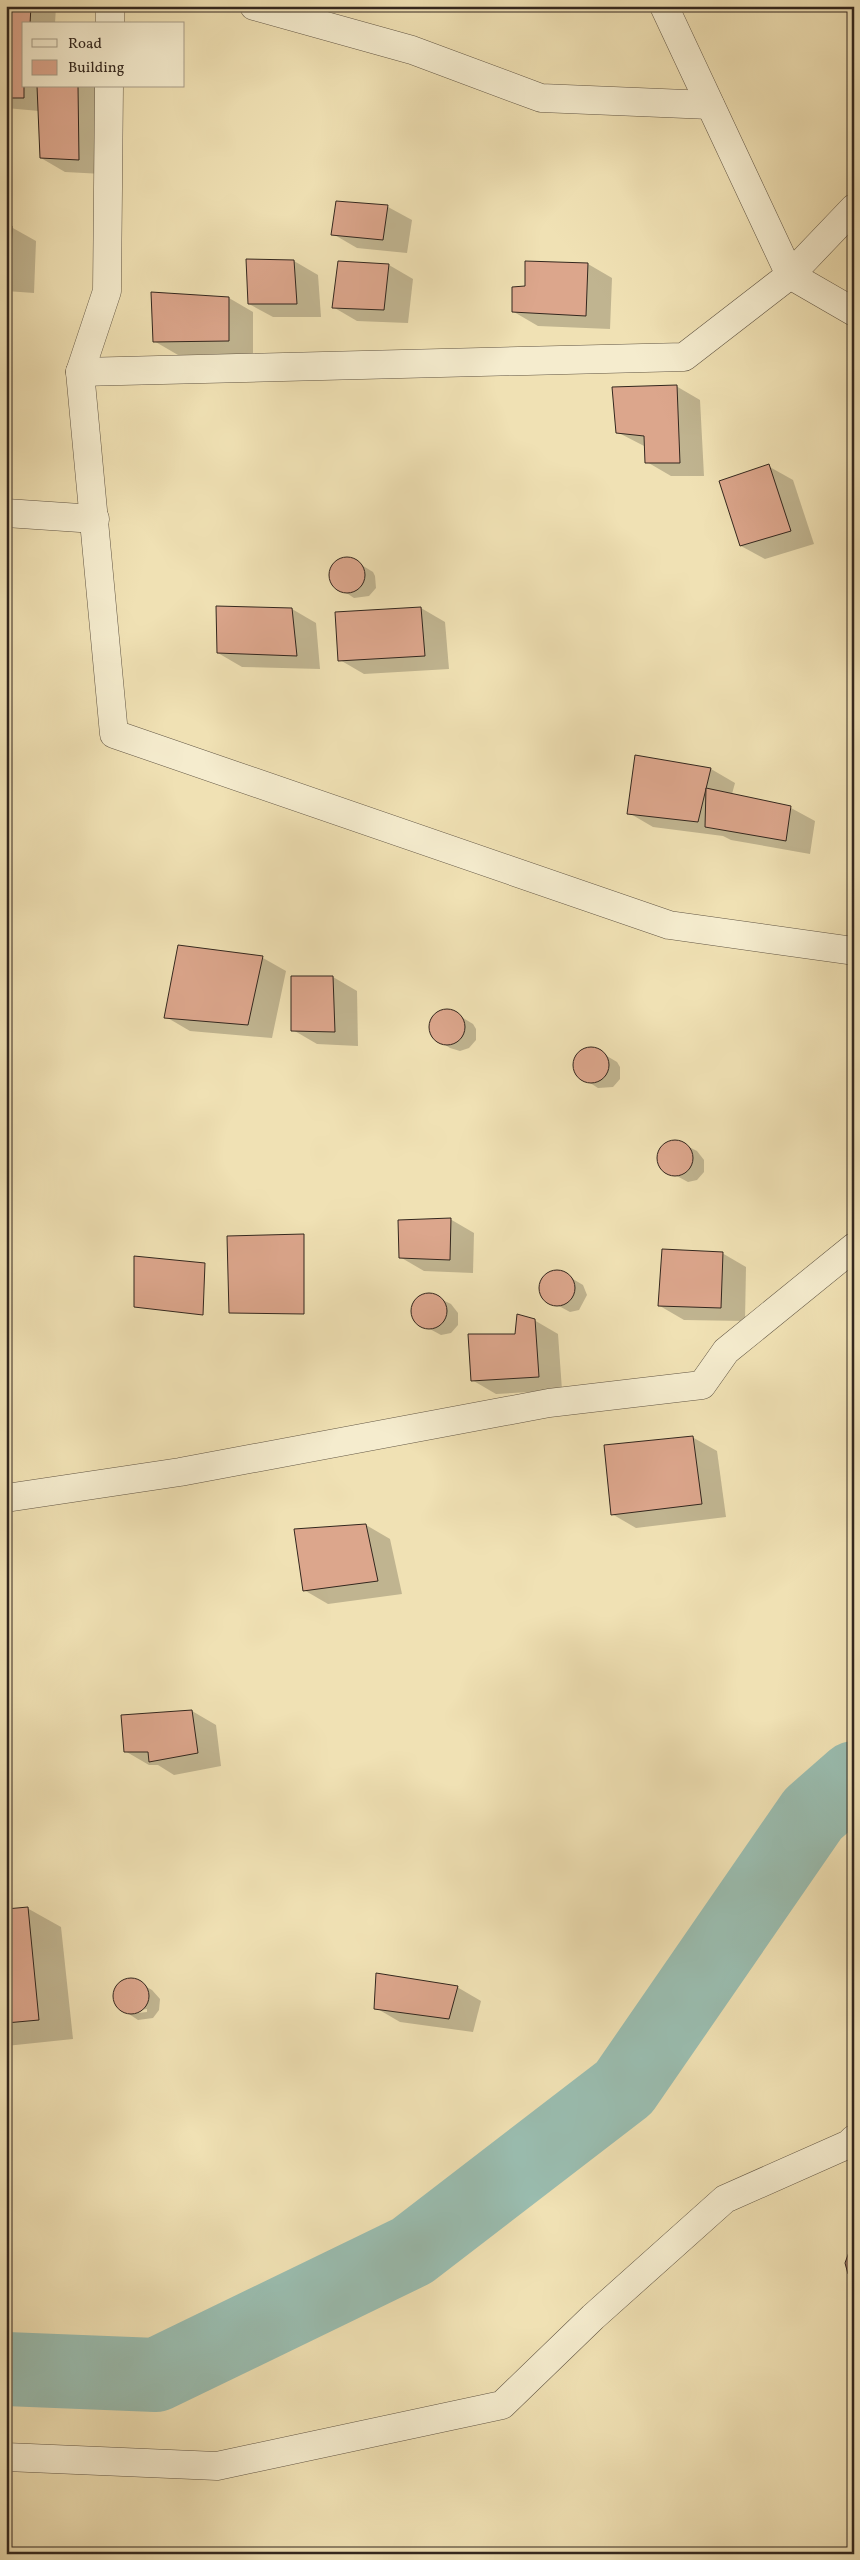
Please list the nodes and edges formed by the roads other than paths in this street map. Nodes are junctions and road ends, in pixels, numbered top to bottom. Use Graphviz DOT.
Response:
graph roads {
  1 [pos="110,6"];
  2 [pos="254,6"];
  3 [pos="664,6"];
  4 [pos="110,22"];
  5 [pos="109,88"];
  6 [pos="710,106"];
  7 [pos="854,208"];
  8 [pos="790,275"];
  9 [pos="854,312"];
  10 [pos="80,372"];
  11 [pos="6,513"];
  12 [pos="95,519"];
  13 [pos="854,951"];
  14 [pos="854,1247"];
  15 [pos="6,1498"];
  16 [pos="854,2140"];
  17 [pos="6,2457"];
  1 -- 4 [label="street"];
  2 -- 6 [label="street"];
  3 -- 6 [label="street"];
  5 -- 10 [label="street"];
  6 -- 8 [label="street"];
  7 -- 8 [label="street"];
  8 -- 9 [label="street"];
  8 -- 10 [label="street"];
  10 -- 12 [label="street"];
  11 -- 12 [label="street"];
  12 -- 13 [label="street"];
  14 -- 15 [label="street"];
  16 -- 17 [label="street"];
}
